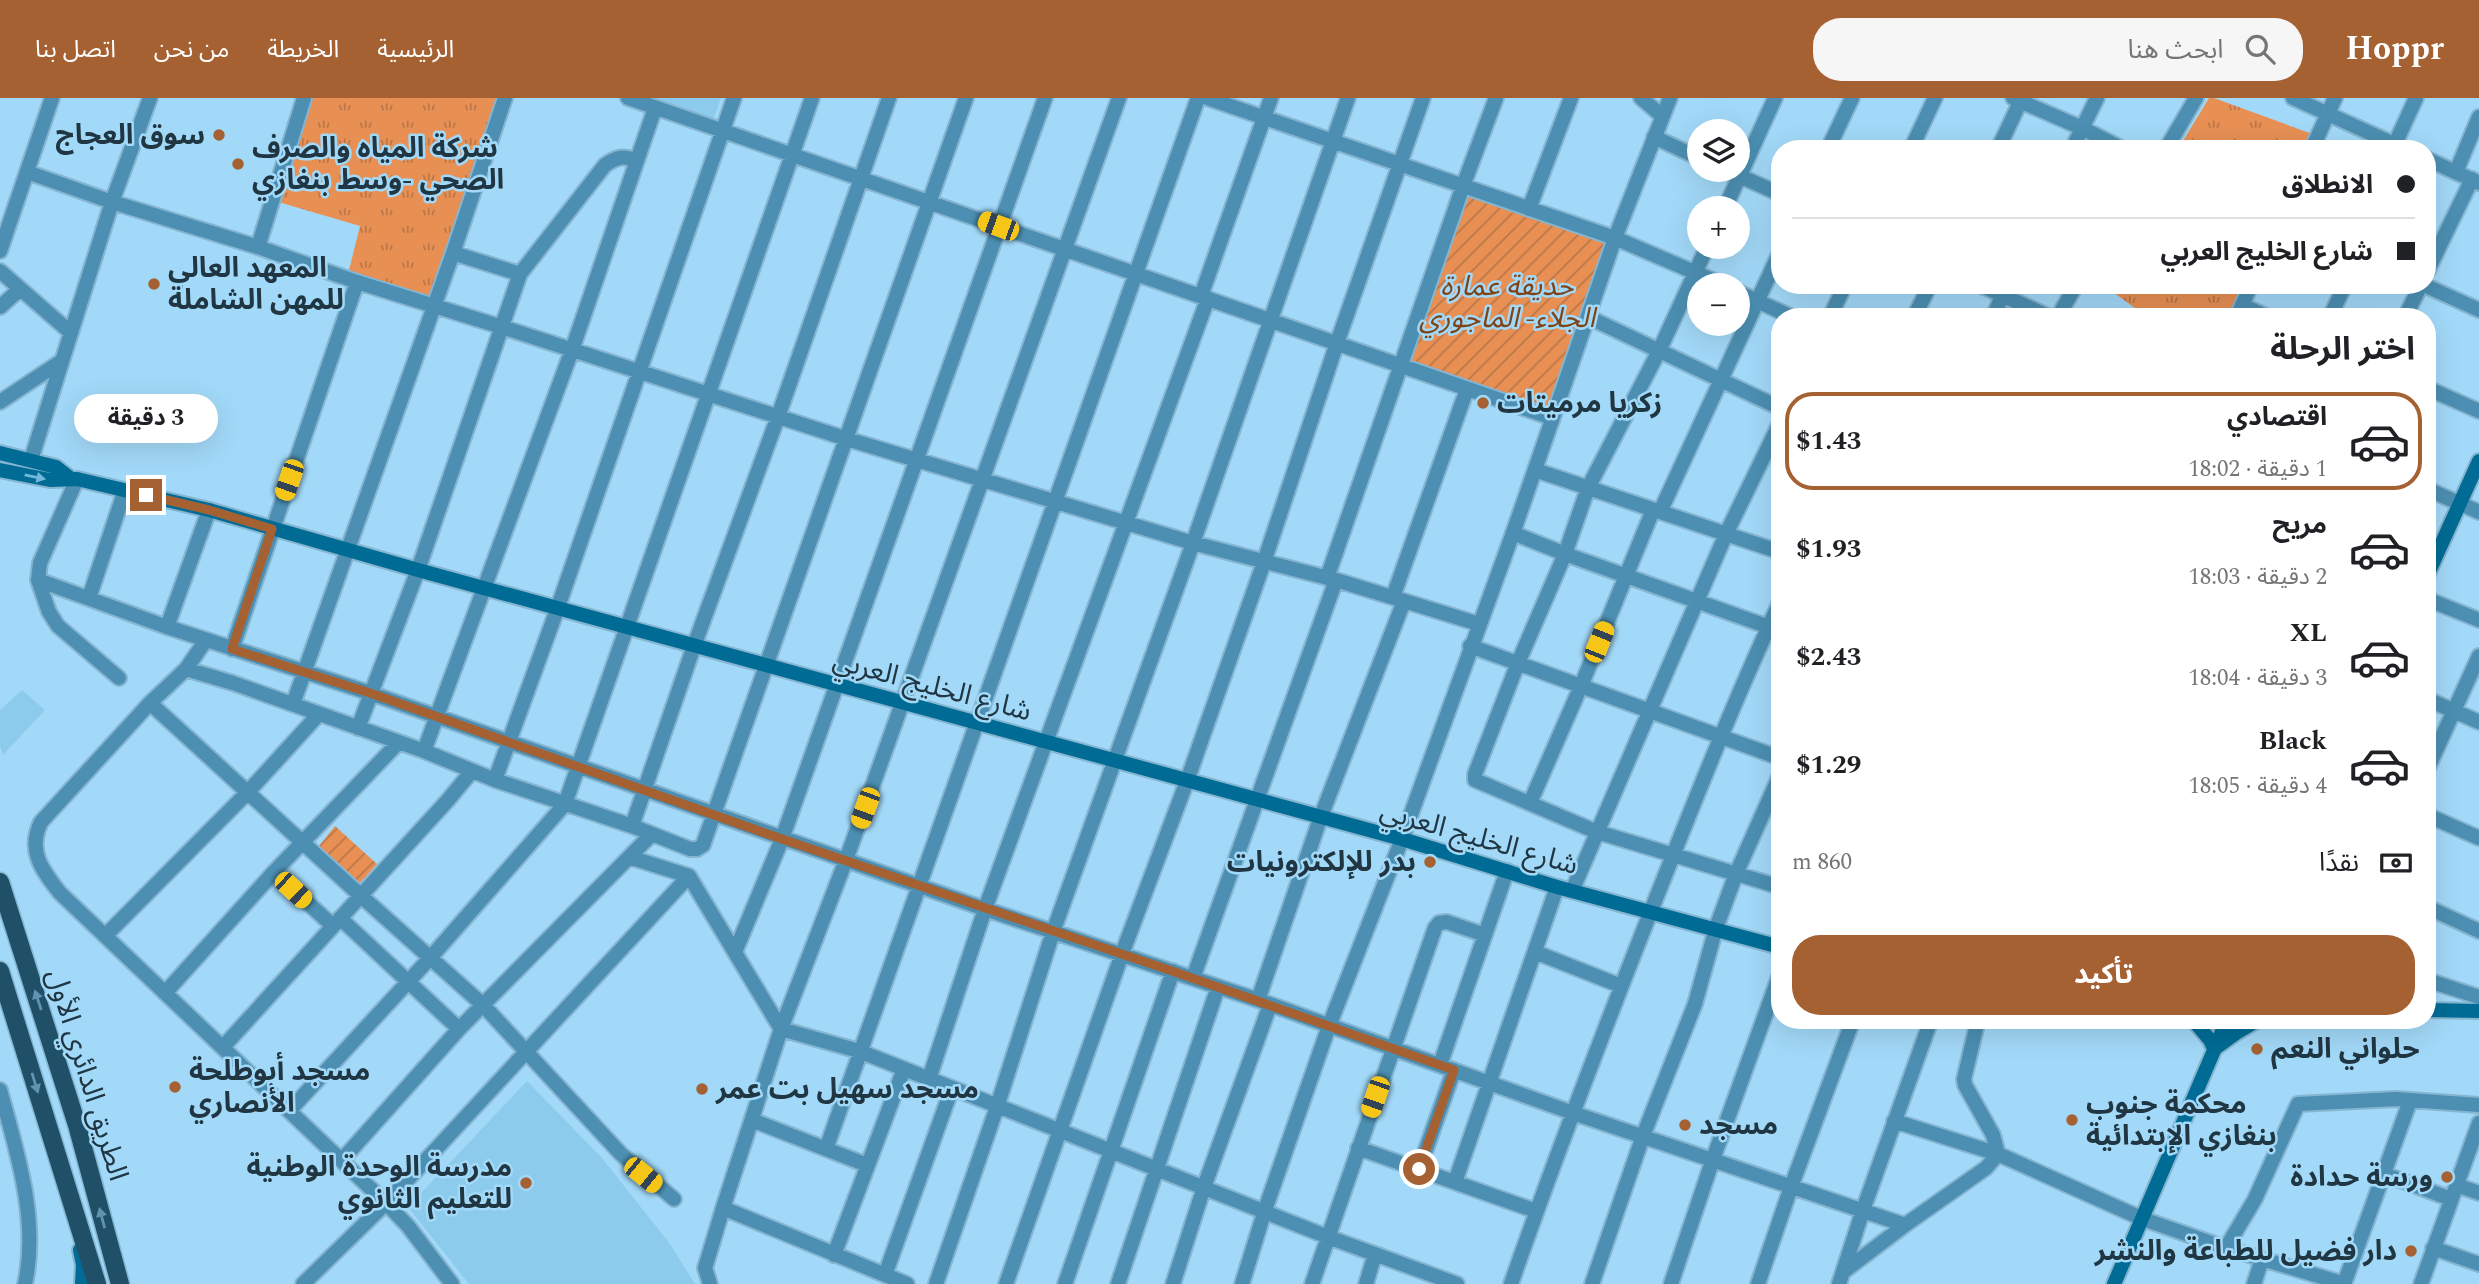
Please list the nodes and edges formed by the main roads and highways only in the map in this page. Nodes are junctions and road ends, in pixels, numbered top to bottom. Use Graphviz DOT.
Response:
graph roads {
  1 [pos="0,453"];
  2 [pos="2479,461"];
  3 [pos="0,470"];
  4 [pos="74,478"];
  5 [pos="2436,556"];
  6 [pos="0,882"];
  7 [pos="1771,944"];
  8 [pos="0,971"];
  9 [pos="2436,1010"];
  10 [pos="2479,1011"];
  11 [pos="2201,1029"];
  12 [pos="2223,1029"];
  13 [pos="2242,1029"];
  14 [pos="2214,1049"];
  15 [pos="73,1208"];
  16 [pos="121,1280"];
  17 [pos="82,1284"];
  18 [pos="97,1284"];
  19 [pos="2114,1284"];
  1 -- 4 [label="main road, شارع الخليج العربي"];
  2 -- 5 [label="main road"];
  3 -- 4 [label="main road, شارع الخليج العربي, one-way"];
  4 -- 7 [label="main road, شارع الخليج العربي"];
  16 -- 6 [label="main road, الطريق الدائري الأول, one-way"];
  8 -- 15 [label="main road, الطريق الدائري الأول, one-way"];
  9 -- 10 [label="main road"];
  11 -- 14 [label="main road"];
  12 -- 14 [label="main road"];
  13 -- 14 [label="main road"];
  14 -- 19 [label="main road"];
  15 -- 17 [label="main road"];
  15 -- 18 [label="main road, الطريق الدائري الأول"];
}
